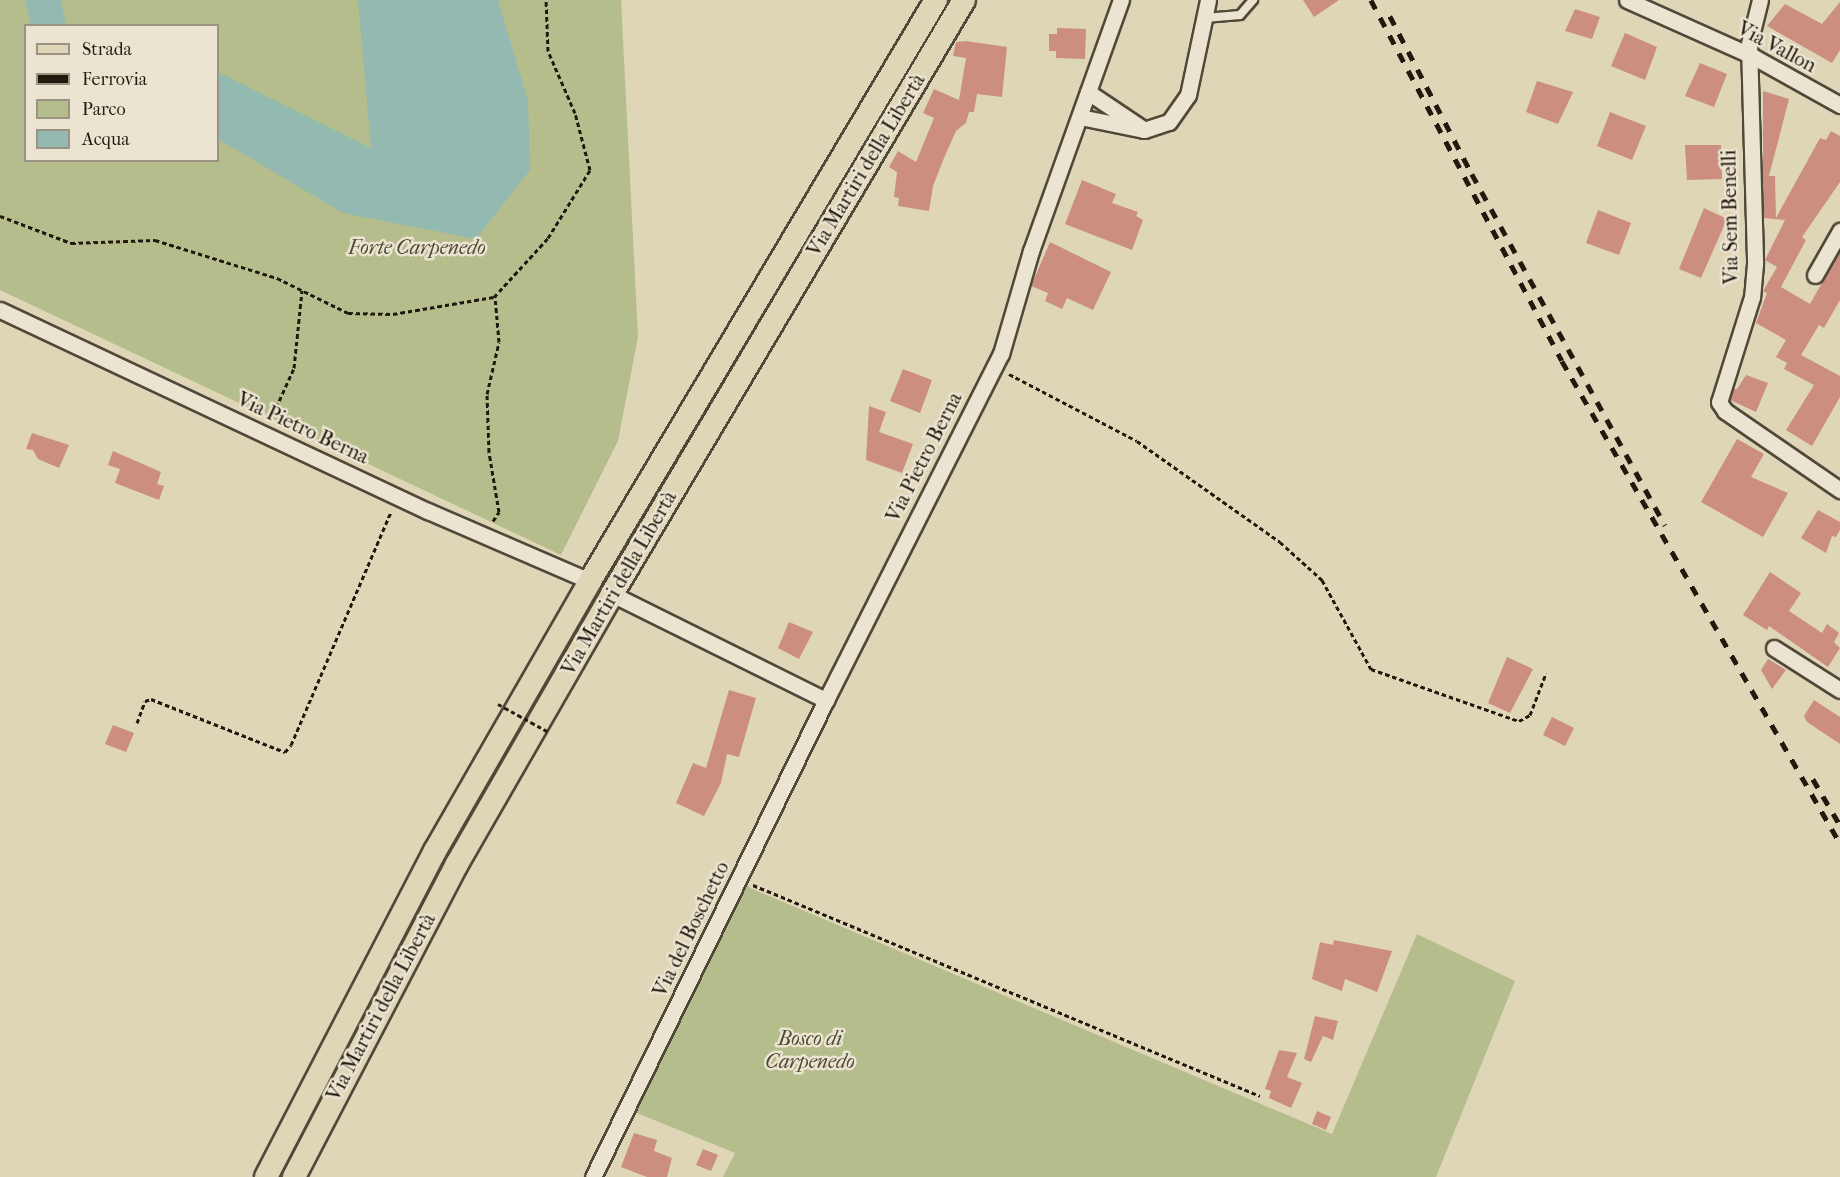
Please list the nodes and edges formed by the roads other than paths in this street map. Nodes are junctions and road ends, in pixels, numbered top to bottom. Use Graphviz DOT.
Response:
graph roads {
  1 [pos="936,0"];
  2 [pos="964,0"];
  3 [pos="1121,0"];
  4 [pos="1208,0"];
  5 [pos="1253,0"];
  6 [pos="1627,0"];
  7 [pos="1760,0"];
  8 [pos="1205,18"];
  9 [pos="1752,56"];
  10 [pos="1088,92"];
  11 [pos="1840,105"];
  12 [pos="1080,117"];
  13 [pos="1143,130"];
  14 [pos="1840,231"];
  15 [pos="1815,275"];
  16 [pos="0,310"];
  17 [pos="1840,490"];
  18 [pos="590,581"];
  19 [pos="612,594"];
  20 [pos="1774,648"];
  21 [pos="1840,690"];
  22 [pos="826,700"];
  23 [pos="266,1177"];
  24 [pos="294,1177"];
  25 [pos="593,1177"];
  1 -- 18 [label="main road, Via Martiri della Libertà"];
  2 -- 19 [label="main road, Via Martiri della Libertà"];
  3 -- 10 [label="street, Via Pietro Berna"];
  4 -- 8 [label="street"];
  5 -- 8 [label="lane"];
  6 -- 9 [label="street, Via Vallon"];
  7 -- 9 [label="street"];
  8 -- 13 [label="street"];
  9 -- 11 [label="street, Via Vallon"];
  9 -- 17 [label="street, Via Sem Benelli"];
  10 -- 12 [label="street, Via Pietro Berna"];
  10 -- 13 [label="street"];
  12 -- 13 [label="street"];
  12 -- 22 [label="street, Via Pietro Berna"];
  14 -- 15 [label="street"];
  16 -- 18 [label="street, Via Pietro Berna"];
  18 -- 23 [label="main road, Via Martiri della Libertà"];
  19 -- 22 [label="street"];
  19 -- 24 [label="main road, Via Martiri della Libertà"];
  20 -- 21 [label="street"];
  22 -- 25 [label="street, Via del Boschetto"];
}
